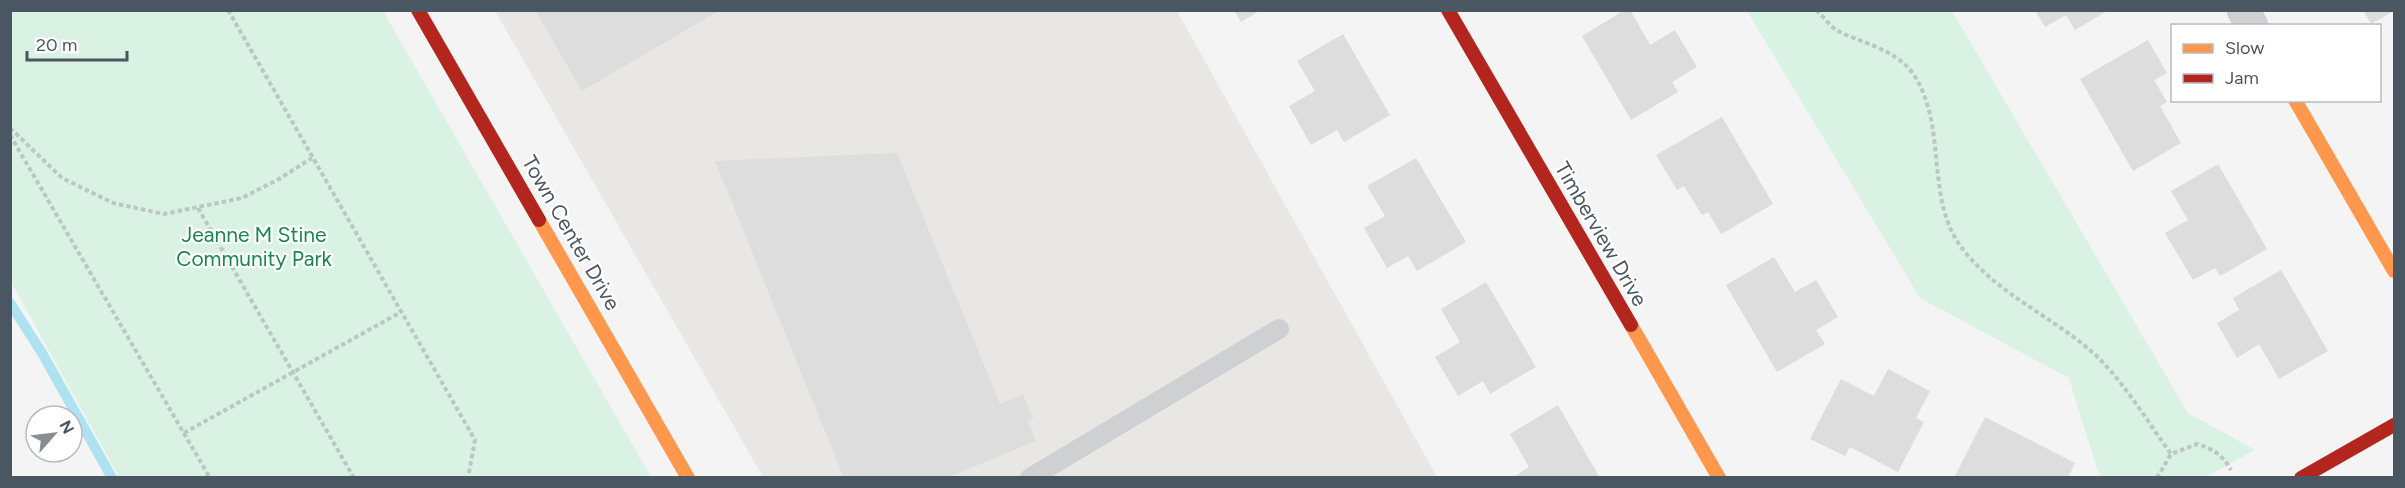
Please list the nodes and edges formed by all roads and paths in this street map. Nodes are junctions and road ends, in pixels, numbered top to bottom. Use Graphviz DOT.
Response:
graph roads {
  1 [pos="228,10"];
  2 [pos="418,10"];
  3 [pos="1448,10"];
  4 [pos="1816,10"];
  5 [pos="2243,10"];
  6 [pos="2251,24"];
  7 [pos="2296,102"];
  8 [pos="10,128"];
  9 [pos="10,135"];
  10 [pos="312,158"];
  11 [pos="198,208"];
  12 [pos="2394,271"];
  13 [pos="401,312"];
  14 [pos="1279,330"];
  15 [pos="293,372"];
  16 [pos="2394,425"];
  17 [pos="184,433"];
  18 [pos="2171,454"];
  19 [pos="2231,470"];
  20 [pos="210,477"];
  21 [pos="354,477"];
  22 [pos="468,477"];
  23 [pos="688,477"];
  24 [pos="1030,477"];
  25 [pos="1719,477"];
  26 [pos="2157,477"];
  27 [pos="2301,477"];
  1 -- 10 [label="path"];
  2 -- 23 [label="street, Town Center Drive"];
  3 -- 25 [label="street, Timberview Drive"];
  4 -- 18 [label="path"];
  5 -- 6 [label="street"];
  7 -- 12 [label="street"];
  8 -- 11 [label="path"];
  9 -- 17 [label="path"];
  10 -- 11 [label="path"];
  10 -- 13 [label="path"];
  11 -- 15 [label="path"];
  13 -- 15 [label="path"];
  13 -- 22 [label="path"];
  14 -- 24 [label="lane"];
  15 -- 17 [label="path"];
  15 -- 21 [label="path"];
  16 -- 27 [label="street"];
  17 -- 20 [label="path"];
  18 -- 19 [label="path"];
  18 -- 26 [label="path"];
}
